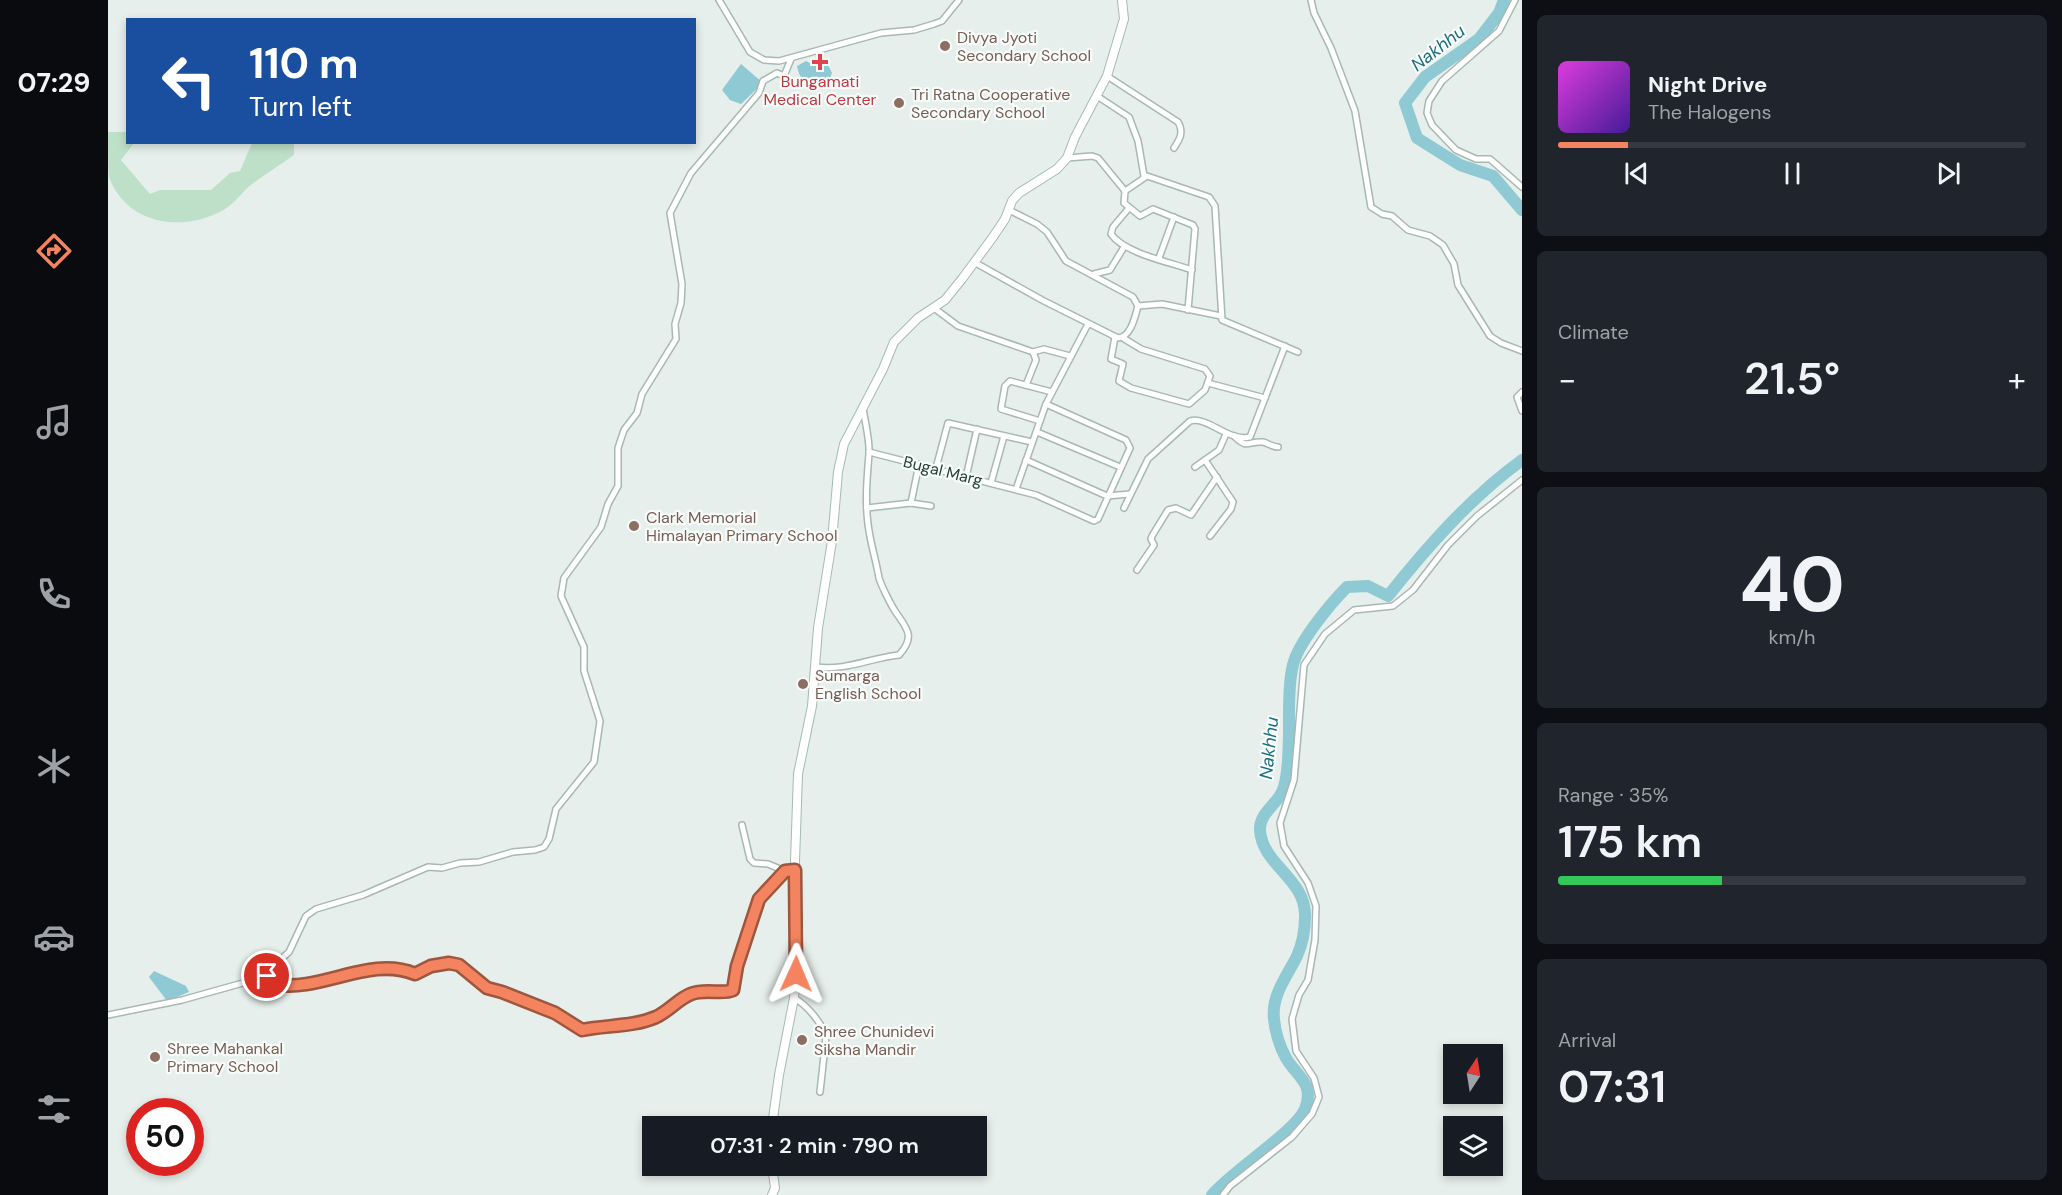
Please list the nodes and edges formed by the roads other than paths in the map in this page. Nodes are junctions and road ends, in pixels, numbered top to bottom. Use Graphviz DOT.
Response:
graph roads {
  1 [pos="719,0"];
  2 [pos="959,0"];
  3 [pos="1122,0"];
  4 [pos="1311,0"];
  5 [pos="1515,0"];
  6 [pos="791,59"];
  7 [pos="1107,76"];
  8 [pos="1097,96"];
  9 [pos="1174,148"];
  10 [pos="1067,158"];
  11 [pos="1144,176"];
  12 [pos="1522,187"];
  13 [pos="1125,191"];
  14 [pos="1129,208"];
  15 [pos="1009,210"];
  16 [pos="1174,218"];
  17 [pos="1124,247"];
  18 [pos="1159,258"];
  19 [pos="974,262"];
  20 [pos="1192,270"];
  21 [pos="1093,274"];
  22 [pos="1138,306"];
  23 [pos="934,308"];
  24 [pos="1188,310"];
  25 [pos="1221,316"];
  26 [pos="1088,324"];
  27 [pos="1115,337"];
  28 [pos="1123,338"];
  29 [pos="1285,346"];
  30 [pos="1522,351"];
  31 [pos="1033,352"];
  32 [pos="1298,352"];
  33 [pos="1070,356"];
  34 [pos="1209,383"];
  35 [pos="1026,385"];
  36 [pos="1052,392"];
  37 [pos="1522,392"];
  38 [pos="1265,398"];
  39 [pos="1046,404"];
  40 [pos="863,408"];
  41 [pos="1522,411"];
  42 [pos="1040,421"];
  43 [pos="977,429"];
  44 [pos="1037,432"];
  45 [pos="1226,434"];
  46 [pos="1004,436"];
  47 [pos="1234,436"];
  48 [pos="1032,442"];
  49 [pos="1278,447"];
  50 [pos="870,453"];
  51 [pos="1026,460"];
  52 [pos="1206,460"];
  53 [pos="919,464"];
  54 [pos="1120,467"];
  55 [pos="1195,467"];
  56 [pos="936,468"];
  57 [pos="966,477"];
  58 [pos="1217,477"];
  59 [pos="1522,480"];
  60 [pos="991,483"];
  61 [pos="1016,489"];
  62 [pos="1130,494"];
  63 [pos="1107,496"];
  64 [pos="911,503"];
  65 [pos="931,506"];
  66 [pos="867,508"];
  67 [pos="1124,508"];
  68 [pos="1210,537"];
  69 [pos="1137,570"];
  70 [pos="816,667"];
  71 [pos="742,825"];
  72 [pos="795,866"];
  73 [pos="785,871"];
  74 [pos="267,972"];
  75 [pos="794,998"];
  76 [pos="108,1015"];
  77 [pos="820,1092"];
  78 [pos="773,1116"];
  79 [pos="773,1176"];
  80 [pos="772,1195"];
  81 [pos="1223,1195"];
  1 -- 6 [label="street"];
  2 -- 6 [label="street"];
  3 -- 7 [label="main road"];
  4 -- 30 [label="street"];
  5 -- 12 [label="street"];
  6 -- 74 [label="street"];
  7 -- 8 [label="main road"];
  7 -- 9 [label="street"];
  8 -- 10 [label="main road"];
  8 -- 11 [label="street"];
  10 -- 13 [label="street"];
  10 -- 15 [label="main road"];
  11 -- 13 [label="street"];
  11 -- 25 [label="street"];
  13 -- 14 [label="street"];
  14 -- 16 [label="street"];
  14 -- 17 [label="street"];
  15 -- 19 [label="main road"];
  15 -- 21 [label="street"];
  16 -- 18 [label="street"];
  16 -- 20 [label="street"];
  17 -- 18 [label="street"];
  17 -- 21 [label="street"];
  18 -- 20 [label="street"];
  19 -- 23 [label="main road"];
  19 -- 26 [label="street"];
  20 -- 24 [label="street"];
  21 -- 22 [label="street"];
  22 -- 24 [label="street"];
  22 -- 28 [label="street"];
  23 -- 31 [label="street"];
  23 -- 40 [label="main road"];
  24 -- 25 [label="street"];
  25 -- 29 [label="street"];
  26 -- 27 [label="street"];
  26 -- 33 [label="street"];
  27 -- 28 [label="street"];
  27 -- 34 [label="street"];
  28 -- 34 [label="street"];
  29 -- 32 [label="street"];
  29 -- 38 [label="street"];
  31 -- 33 [label="street"];
  31 -- 35 [label="street"];
  33 -- 36 [label="street"];
  34 -- 38 [label="street"];
  35 -- 36 [label="street"];
  35 -- 42 [label="street"];
  36 -- 39 [label="street"];
  37 -- 41 [label="street"];
  38 -- 47 [label="street"];
  39 -- 42 [label="street"];
  39 -- 54 [label="street, Bugal Marg"];
  40 -- 50 [label="street"];
  40 -- 70 [label="main road"];
  42 -- 44 [label="street"];
  43 -- 46 [label="street"];
  43 -- 56 [label="street"];
  43 -- 57 [label="street"];
  44 -- 48 [label="street"];
  44 -- 54 [label="street"];
  45 -- 47 [label="street"];
  45 -- 52 [label="street"];
  45 -- 62 [label="street"];
  46 -- 48 [label="street"];
  46 -- 60 [label="street"];
  47 -- 49 [label="street"];
  48 -- 51 [label="street"];
  50 -- 53 [label="street, Bugal Marg"];
  50 -- 66 [label="street"];
  51 -- 61 [label="street"];
  51 -- 63 [label="street"];
  52 -- 55 [label="street"];
  52 -- 58 [label="street"];
  53 -- 56 [label="street, Bugal Marg"];
  53 -- 64 [label="street"];
  54 -- 63 [label="street, Bugal Marg"];
  56 -- 57 [label="street, Bugal Marg"];
  57 -- 60 [label="street, Bugal Marg"];
  58 -- 68 [label="street"];
  58 -- 69 [label="street"];
  59 -- 81 [label="street"];
  60 -- 61 [label="street, Bugal Marg"];
  61 -- 63 [label="street, Bugal Marg"];
  62 -- 63 [label="street"];
  62 -- 67 [label="street"];
  64 -- 65 [label="street"];
  64 -- 66 [label="street"];
  66 -- 70 [label="street"];
  70 -- 72 [label="main road"];
  71 -- 73 [label="street"];
  72 -- 73 [label="street"];
  72 -- 75 [label="main road"];
  73 -- 74 [label="street"];
  74 -- 76 [label="street"];
  75 -- 77 [label="street"];
  75 -- 78 [label="main road"];
  79 -- 80 [label="main road"];
}
